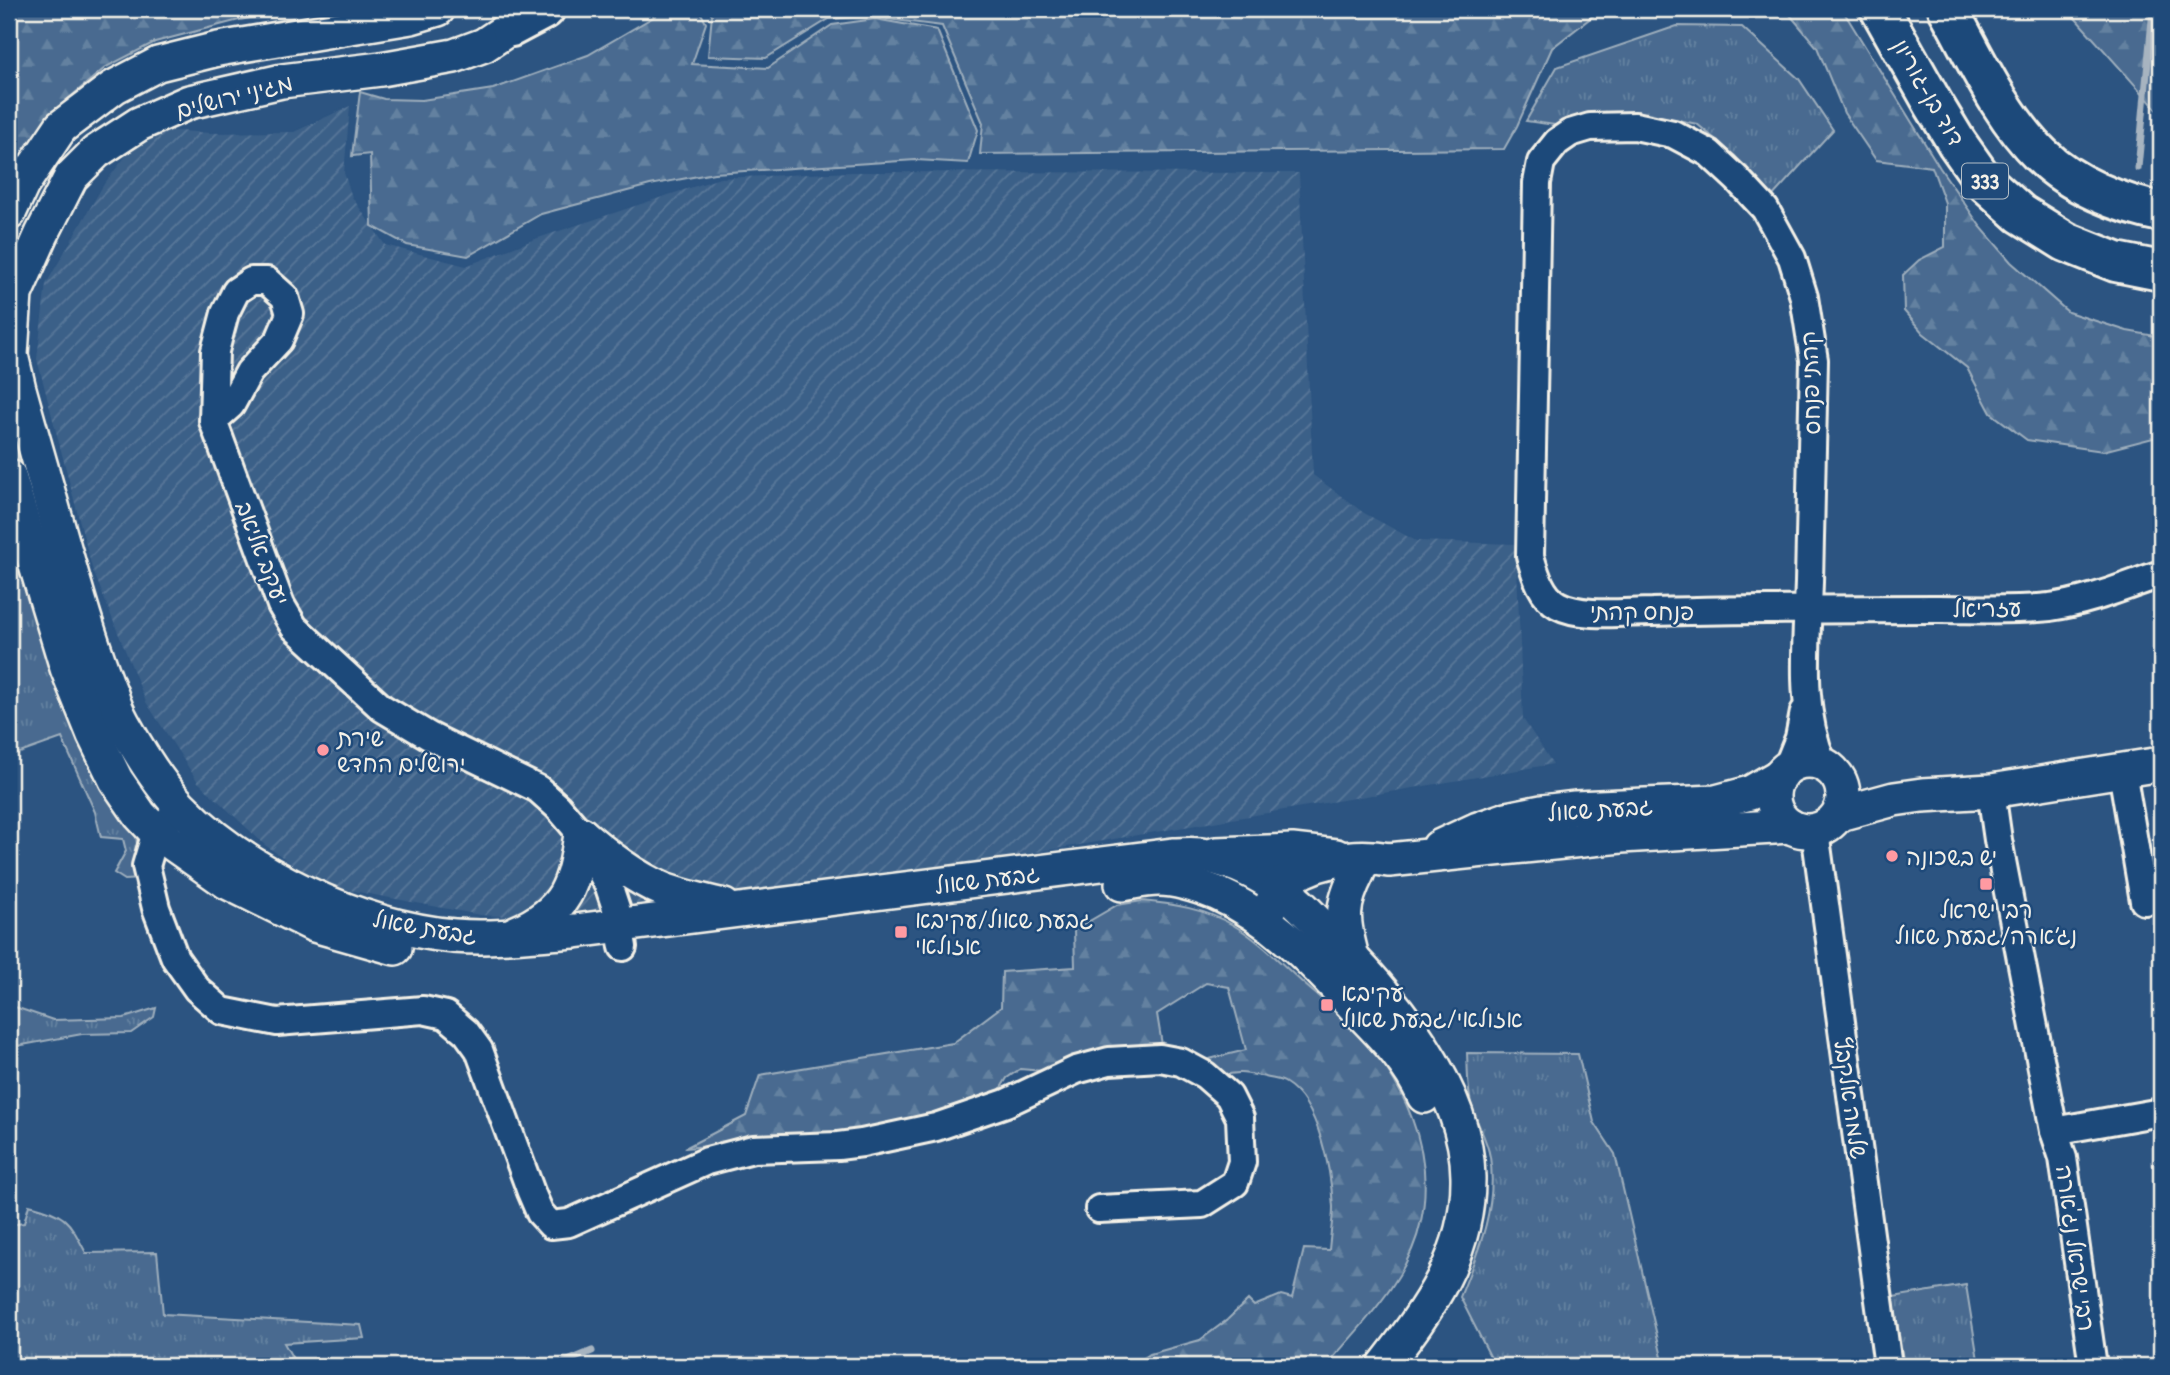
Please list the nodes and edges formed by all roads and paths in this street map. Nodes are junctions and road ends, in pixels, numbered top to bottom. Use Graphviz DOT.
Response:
graph roads {
  1 [pos="438,9"];
  2 [pos="545,9"];
  3 [pos="1880,9"];
  4 [pos="1948,9"];
  5 [pos="521,18"];
  6 [pos="13,200"];
  7 [pos="2161,212"];
  8 [pos="2161,271"];
  9 [pos="11,293"];
  10 [pos="1533,400"];
  11 [pos="213,421"];
  12 [pos="9,476"];
  13 [pos="2161,574"];
  14 [pos="1808,609"];
  15 [pos="1806,700"];
  16 [pos="2161,764"];
  17 [pos="1830,769"];
  18 [pos="1784,771"];
  19 [pos="2122,771"];
  20 [pos="1991,791"];
  21 [pos="1922,795"];
  22 [pos="1650,805"];
  23 [pos="181,807"];
  24 [pos="1814,824"];
  25 [pos="156,832"];
  26 [pos="582,834"];
  27 [pos="1621,836"];
  28 [pos="1199,855"];
  29 [pos="1405,858"];
  30 [pos="1354,864"];
  31 [pos="1287,895"];
  32 [pos="2161,899"];
  33 [pos="740,910"];
  34 [pos="1265,920"];
  35 [pos="510,936"];
  36 [pos="621,936"];
  37 [pos="1352,957"];
  38 [pos="2161,1112"];
  39 [pos="2054,1131"];
  40 [pos="1099,1209"];
  41 [pos="1357,1366"];
  42 [pos="1384,1366"];
  43 [pos="1888,1366"];
  44 [pos="2093,1366"];
  1 -- 6 [label="street, מגיני ירושלים"];
  2 -- 5 [label="main road"];
  3 -- 8 [label="main road, דוד בן-גוריון / 333"];
  4 -- 7 [label="main road, 333"];
  5 -- 9 [label="street, מגיני ירושלים"];
  9 -- 23 [label="street, גבעת שאול"];
  10 -- 14 [label="street, פנחס קהתי"];
  10 -- 14 [label="street, קהתי פנחס"];
  11 -- 11 [label="street, יעקב אליאב"];
  11 -- 26 [label="street, יעקב אליאב"];
  12 -- 25 [label="street, גבעת שאול"];
  13 -- 14 [label="street, עזריאל"];
  14 -- 15 [label="street"];
  15 -- 17 [label="street"];
  15 -- 18 [label="street"];
  16 -- 19 [label="street, גבעת שאול"];
  17 -- 18 [label="street"];
  17 -- 21 [label="street, גבעת שאול"];
  17 -- 24 [label="street"];
  18 -- 22 [label="street, גבעת שאול"];
  18 -- 24 [label="street"];
  19 -- 20 [label="street, גבעת שאול"];
  19 -- 32 [label="street"];
  20 -- 21 [label="street, גבעת שאול"];
  20 -- 39 [label="street, רבי ישראל נג'ארה"];
  21 -- 24 [label="street, גבעת שאול"];
  22 -- 27 [label="street"];
  22 -- 29 [label="street, גבעת שאול"];
  23 -- 25 [label="street"];
  23 -- 35 [label="street, גבעת שאול"];
  24 -- 27 [label="street, גבעת שאול"];
  24 -- 43 [label="street, שלמה אלקבץ"];
  25 -- 36 [label="street, גבעת שאול"];
  25 -- 40 [label="street"];
  26 -- 33 [label="street"];
  26 -- 35 [label="street"];
  26 -- 36 [label="street, יעקב אליאב"];
  27 -- 29 [label="street, גבעת שאול"];
  28 -- 30 [label="street"];
  28 -- 31 [label="street, גבעת שאול"];
  28 -- 33 [label="street, גבעת שאול"];
  29 -- 30 [label="street, גבעת שאול"];
  30 -- 31 [label="street, גבעת שאול"];
  30 -- 37 [label="street"];
  31 -- 34 [label="street, גבעת שאול"];
  31 -- 37 [label="street"];
  33 -- 36 [label="street, גבעת שאול"];
  34 -- 36 [label="street, גבעת שאול"];
  34 -- 41 [label="street"];
  35 -- 36 [label="street, גבעת שאול"];
  37 -- 42 [label="street"];
  38 -- 39 [label="street"];
  39 -- 44 [label="street, רבי ישראל נג'ארה"];
}
